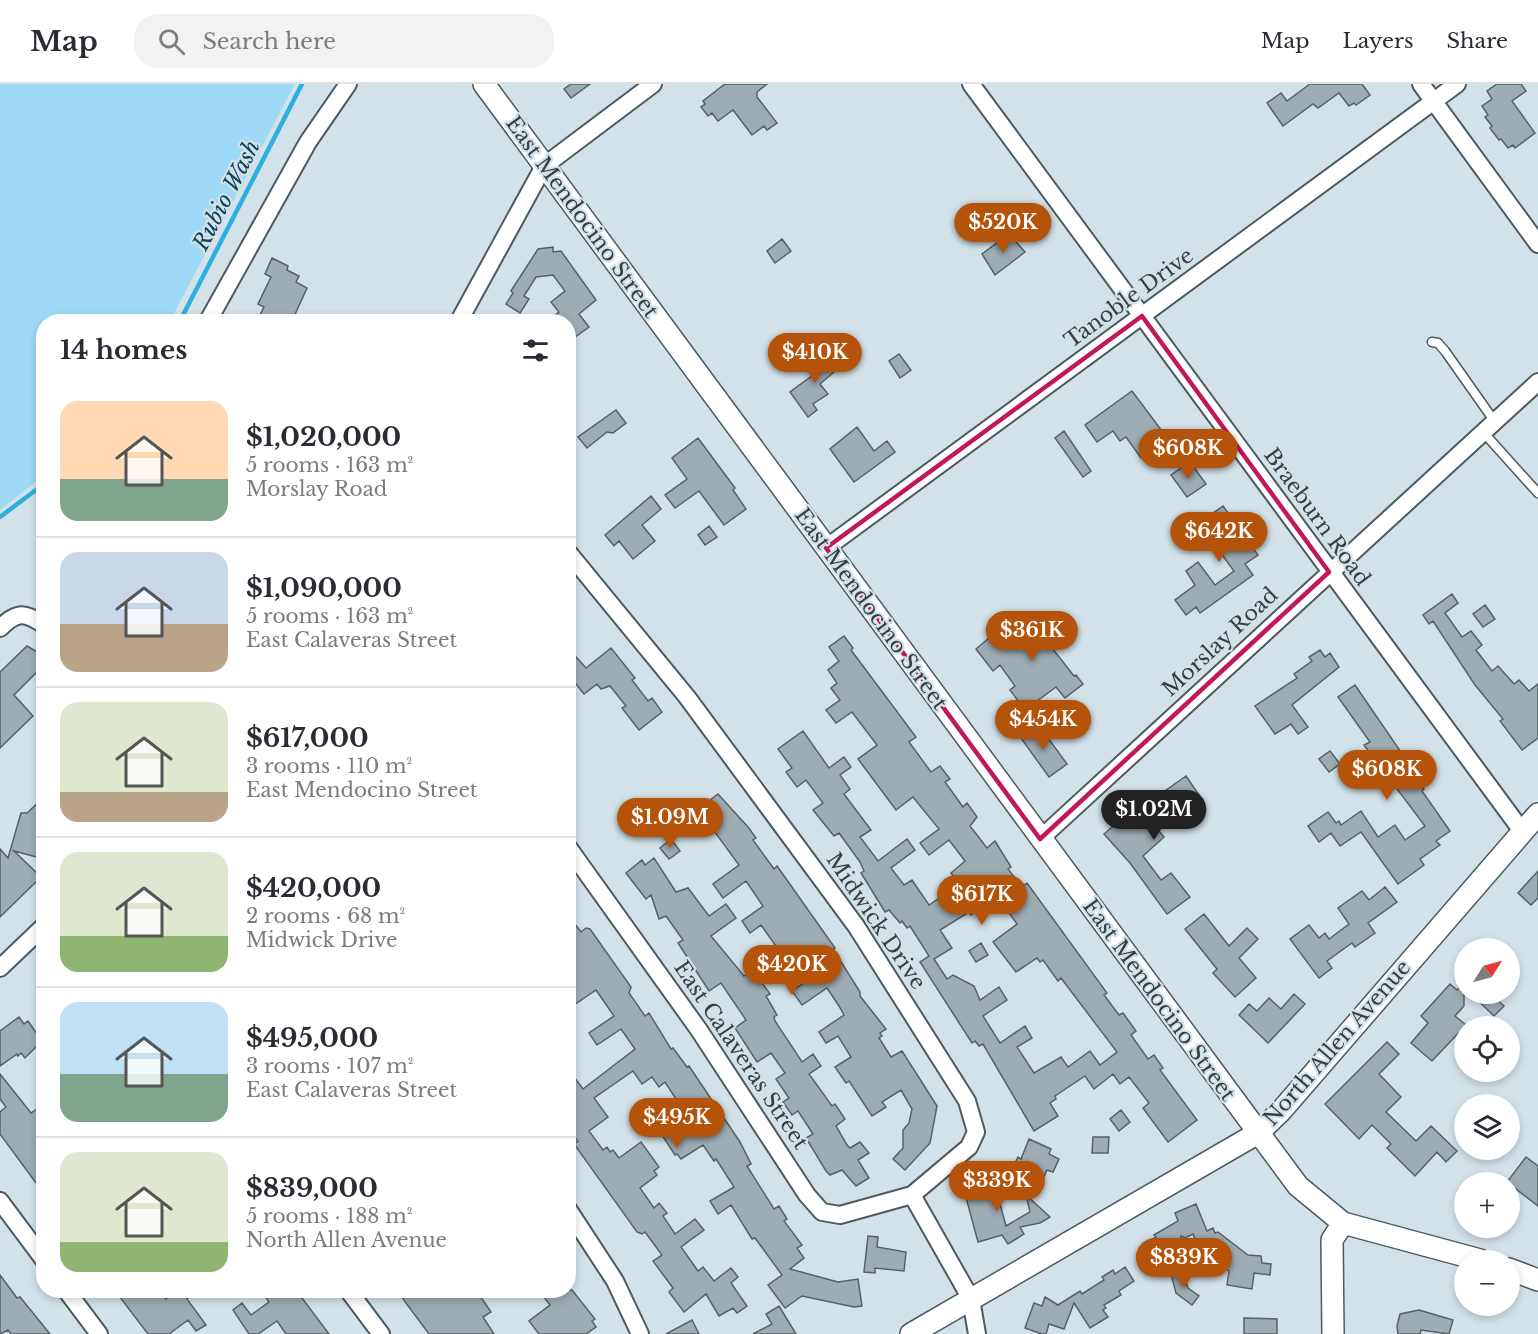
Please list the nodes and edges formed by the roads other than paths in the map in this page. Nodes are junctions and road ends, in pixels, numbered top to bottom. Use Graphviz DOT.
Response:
graph roads {
  1 [pos="348,84"];
  2 [pos="484,84"];
  3 [pos="653,84"];
  4 [pos="971,84"];
  5 [pos="1421,84"];
  6 [pos="1458,84"];
  7 [pos="1434,102"];
  8 [pos="544,166"];
  9 [pos="1538,244"];
  10 [pos="212,314"];
  11 [pos="463,314"];
  12 [pos="1142,316"];
  13 [pos="1432,342"];
  14 [pos="1538,382"];
  15 [pos="1490,428"];
  16 [pos="1538,493"];
  17 [pos="826,548"];
  18 [pos="576,562"];
  19 [pos="1329,572"];
  20 [pos="36,620"];
  21 [pos="0,628"];
  22 [pos="1538,814"];
  23 [pos="1522,831"];
  24 [pos="1040,839"];
  25 [pos="576,858"];
  26 [pos="36,934"];
  27 [pos="0,968"];
  28 [pos="1258,1132"];
  29 [pos="912,1195"];
  30 [pos="0,1201"];
  31 [pos="576,1221"];
  32 [pos="1343,1223"];
  33 [pos="36,1249"];
  34 [pos="1454,1253"];
  35 [pos="1520,1273"];
  36 [pos="1538,1280"];
  37 [pos="72,1298"];
  38 [pos="354,1298"];
  39 [pos="971,1299"];
  40 [pos="99,1334"];
  41 [pos="381,1334"];
  42 [pos="640,1334"];
  43 [pos="911,1334"];
  44 [pos="977,1334"];
  45 [pos="1333,1334"];
  1 -- 10 [label="street"];
  2 -- 8 [label="street, East Mendocino Street"];
  3 -- 8 [label="street"];
  4 -- 12 [label="street, Braeburn Road"];
  5 -- 7 [label="street"];
  6 -- 7 [label="street, Tanoble Drive"];
  7 -- 9 [label="street"];
  7 -- 12 [label="street, Tanoble Drive"];
  8 -- 11 [label="street"];
  8 -- 17 [label="street, East Mendocino Street"];
  12 -- 17 [label="street, Tanoble Drive"];
  12 -- 19 [label="street, Braeburn Road"];
  13 -- 15 [label="lane"];
  14 -- 15 [label="street, Morslay Road"];
  15 -- 16 [label="lane"];
  15 -- 19 [label="street, Morslay Road"];
  17 -- 24 [label="street, East Mendocino Street"];
  18 -- 29 [label="street, Midwick Drive"];
  19 -- 23 [label="street, Braeburn Road"];
  19 -- 24 [label="street, Morslay Road"];
  20 -- 21 [label="street"];
  22 -- 23 [label="street, North Allen Avenue"];
  23 -- 28 [label="street, North Allen Avenue"];
  24 -- 28 [label="street, East Mendocino Street"];
  25 -- 29 [label="street, East Calaveras Street"];
  26 -- 27 [label="street"];
  28 -- 32 [label="street, East Mendocino Street"];
  28 -- 39 [label="street, North Allen Avenue"];
  29 -- 39 [label="street"];
  30 -- 33 [label="street"];
  31 -- 42 [label="street"];
  32 -- 34 [label="street"];
  32 -- 45 [label="street"];
  35 -- 36 [label="street"];
  37 -- 40 [label="street"];
  38 -- 41 [label="street"];
  39 -- 43 [label="street, North Allen Avenue"];
  39 -- 44 [label="street"];
}
